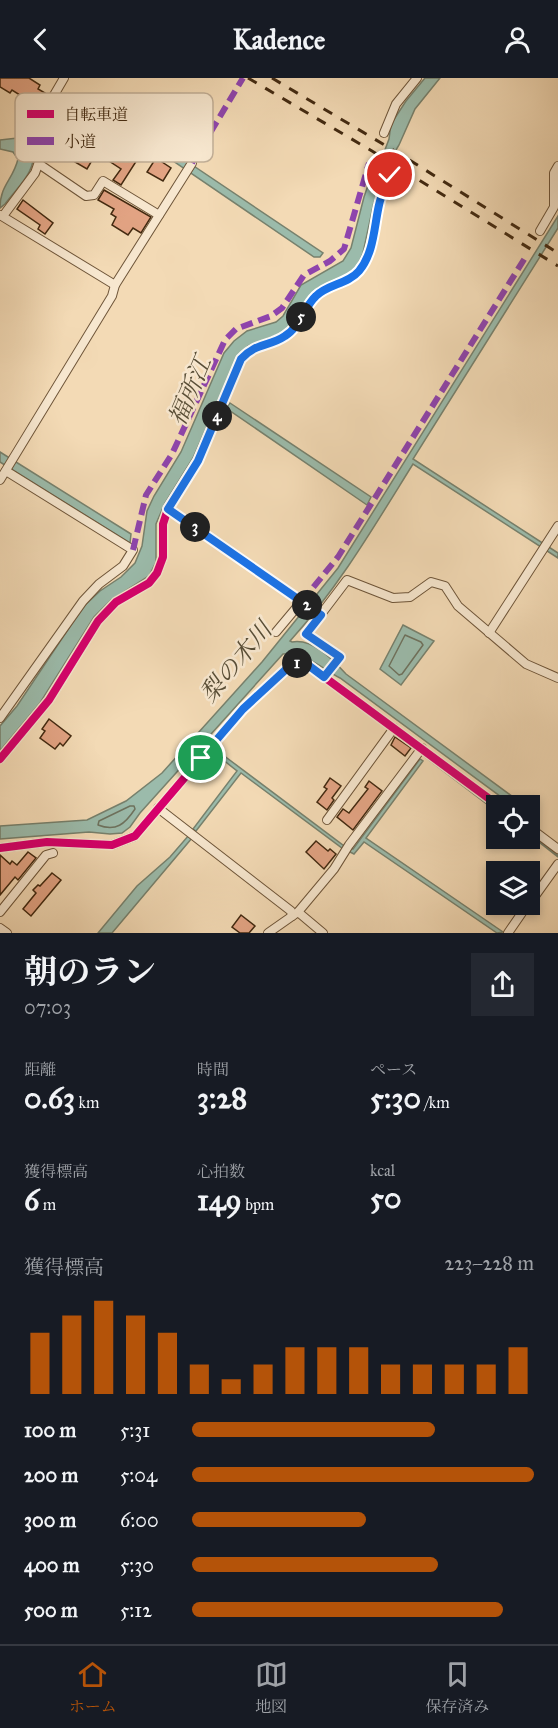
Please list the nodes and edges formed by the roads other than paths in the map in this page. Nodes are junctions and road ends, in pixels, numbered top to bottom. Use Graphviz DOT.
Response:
graph roads {
  1 [pos="64,78"];
  2 [pos="417,78"];
  3 [pos="55,93"];
  4 [pos="384,133"];
  5 [pos="192,163"];
  6 [pos="39,164"];
  7 [pos="558,166"];
  8 [pos="390,175"];
  9 [pos="2,215"];
  10 [pos="159,215"];
  11 [pos="540,231"];
  12 [pos="115,285"];
  13 [pos="6,471"];
  14 [pos="0,480"];
  15 [pos="168,509"];
  16 [pos="558,526"];
  17 [pos="302,601"];
  18 [pos="321,615"];
  19 [pos="276,632"];
  20 [pos="489,633"];
  21 [pos="324,677"];
  22 [pos="558,678"];
  23 [pos="0,718"];
  24 [pos="394,728"];
  25 [pos="422,748"];
  26 [pos="0,759"];
  27 [pos="486,796"];
  28 [pos="158,808"];
  29 [pos="327,820"];
  30 [pos="540,836"];
  31 [pos="0,848"];
  32 [pos="558,849"];
  33 [pos="53,853"];
  34 [pos="558,864"];
  35 [pos="540,889"];
  36 [pos="0,912"];
  37 [pos="295,914"];
  38 [pos="521,915"];
  39 [pos="0,928"];
  40 [pos="7,933"];
  41 [pos="268,933"];
  42 [pos="323,933"];
  43 [pos="508,933"];
  1 -- 3 [label="street"];
  2 -- 4 [label="street"];
  5 -- 10 [label="street"];
  6 -- 9 [label="street"];
  6 -- 10 [label="street"];
  7 -- 11 [label="street"];
  8 -- 15 [label="street"];
  9 -- 12 [label="street"];
  10 -- 12 [label="street"];
  12 -- 13 [label="street"];
  13 -- 14 [label="street"];
  13 -- 23 [label="street"];
  15 -- 17 [label="street"];
  15 -- 26 [label="street"];
  16 -- 20 [label="street"];
  17 -- 18 [label="street"];
  17 -- 19 [label="street"];
  18 -- 20 [label="street"];
  18 -- 21 [label="street"];
  20 -- 22 [label="street"];
  21 -- 24 [label="street"];
  21 -- 28 [label="street"];
  24 -- 25 [label="street"];
  24 -- 29 [label="street"];
  25 -- 27 [label="street"];
  25 -- 37 [label="street"];
  28 -- 31 [label="street"];
  28 -- 37 [label="street"];
  30 -- 32 [label="street"];
  33 -- 36 [label="street"];
  34 -- 35 [label="street"];
  37 -- 41 [label="street"];
  37 -- 42 [label="street"];
  38 -- 43 [label="street"];
  39 -- 40 [label="street"];
}
